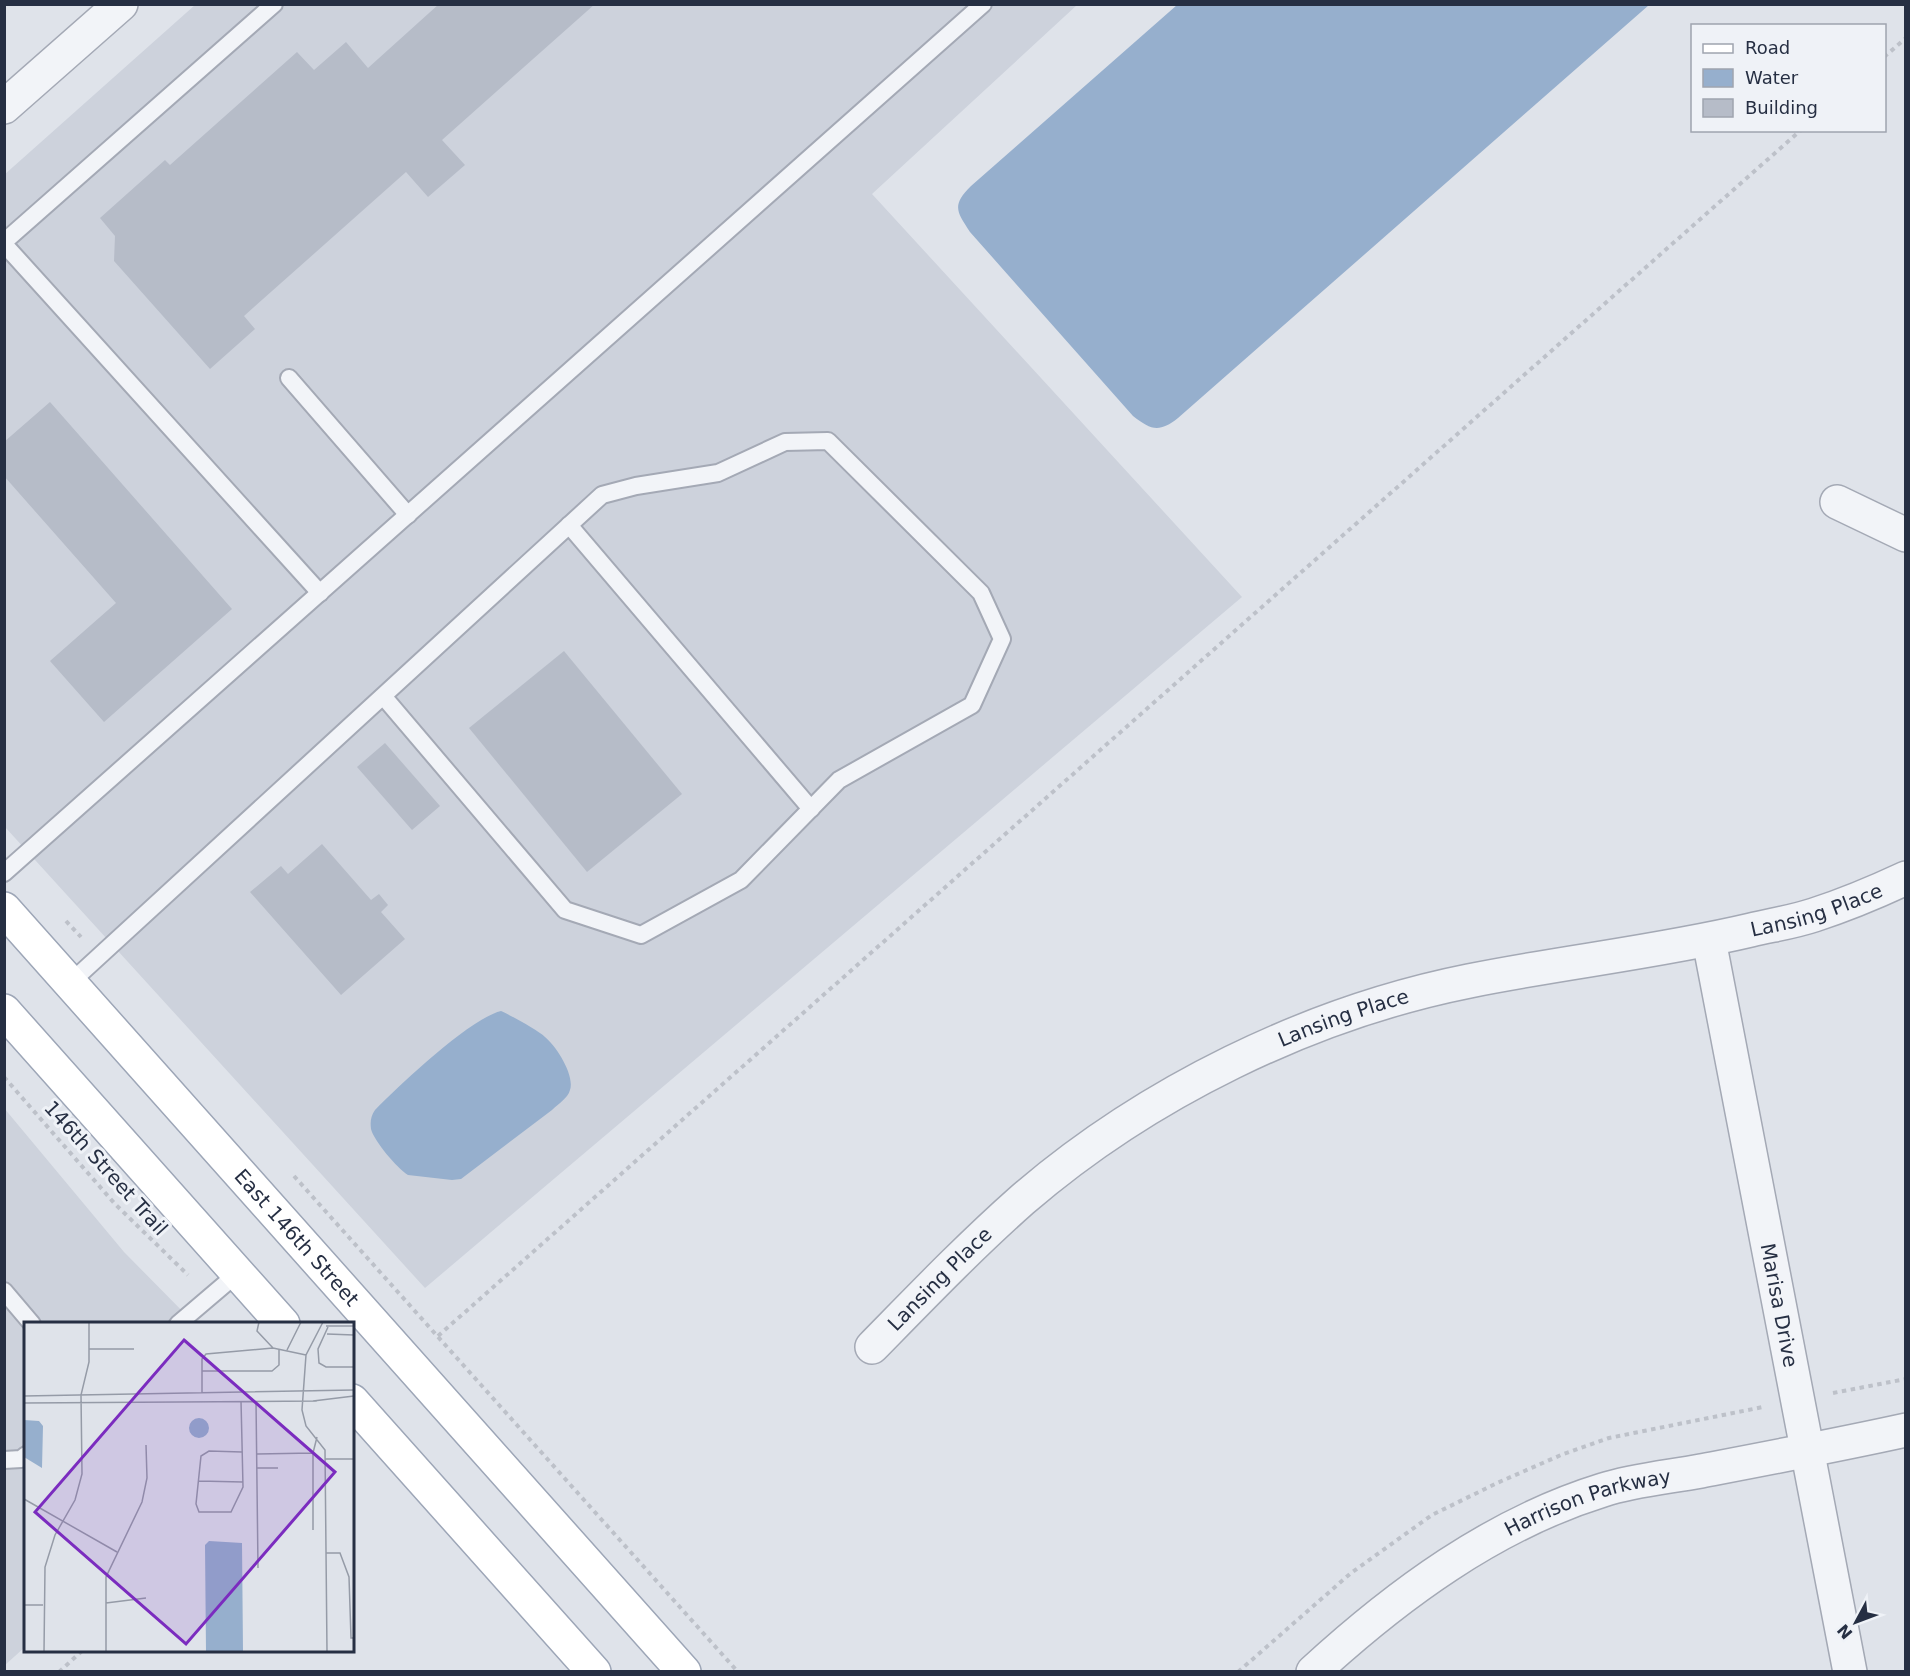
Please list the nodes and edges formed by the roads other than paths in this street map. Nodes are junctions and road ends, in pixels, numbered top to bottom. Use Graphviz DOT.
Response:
graph roads {
  1 [pos="121,4"];
  2 [pos="274,4"];
  3 [pos="983,4"];
  4 [pos="4,107"];
  5 [pos="4,243"];
  6 [pos="289,378"];
  7 [pos="1837,502"];
  8 [pos="408,515"];
  9 [pos="569,525"];
  10 [pos="1905,535"];
  11 [pos="320,593"];
  12 [pos="382,696"];
  13 [pos="811,809"];
  14 [pos="4,873"];
  15 [pos="1905,878"];
  16 [pos="4,909"];
  17 [pos="1708,940"];
  18 [pos="70,983"];
  19 [pos="4,1011"];
  20 [pos="238,1273"];
  21 [pos="4,1291"];
  22 [pos="32,1322"];
  23 [pos="179,1322"];
  24 [pos="283,1322"];
  25 [pos="872,1347"];
  26 [pos="354,1403"];
  27 [pos="1905,1430"];
  28 [pos="1807,1450"];
  29 [pos="24,1457"];
  30 [pos="4,1460"];
  31 [pos="594,1671"];
  32 [pos="684,1671"];
  33 [pos="1313,1671"];
  34 [pos="1850,1671"];
  1 -- 4 [label="street"];
  2 -- 5 [label="lane"];
  3 -- 8 [label="lane"];
  5 -- 11 [label="lane"];
  6 -- 8 [label="lane"];
  7 -- 10 [label="street"];
  8 -- 11 [label="lane"];
  9 -- 12 [label="lane"];
  9 -- 13 [label="lane"];
  9 -- 13 [label="lane"];
  11 -- 14 [label="lane"];
  12 -- 13 [label="lane"];
  12 -- 18 [label="lane"];
  15 -- 17 [label="street, Lansing Place"];
  16 -- 18 [label="main road, East 146th Street"];
  17 -- 25 [label="street, Lansing Place"];
  17 -- 28 [label="street, Marisa Drive"];
  18 -- 32 [label="main road, East 146th Street"];
  19 -- 20 [label="main road"];
  20 -- 23 [label="lane"];
  20 -- 24 [label="main road"];
  21 -- 22 [label="lane"];
  26 -- 31 [label="main road"];
  27 -- 28 [label="street, Harrison Parkway"];
  28 -- 33 [label="street, Harrison Parkway"];
  28 -- 34 [label="street, Marisa Drive"];
  29 -- 30 [label="lane"];
}
